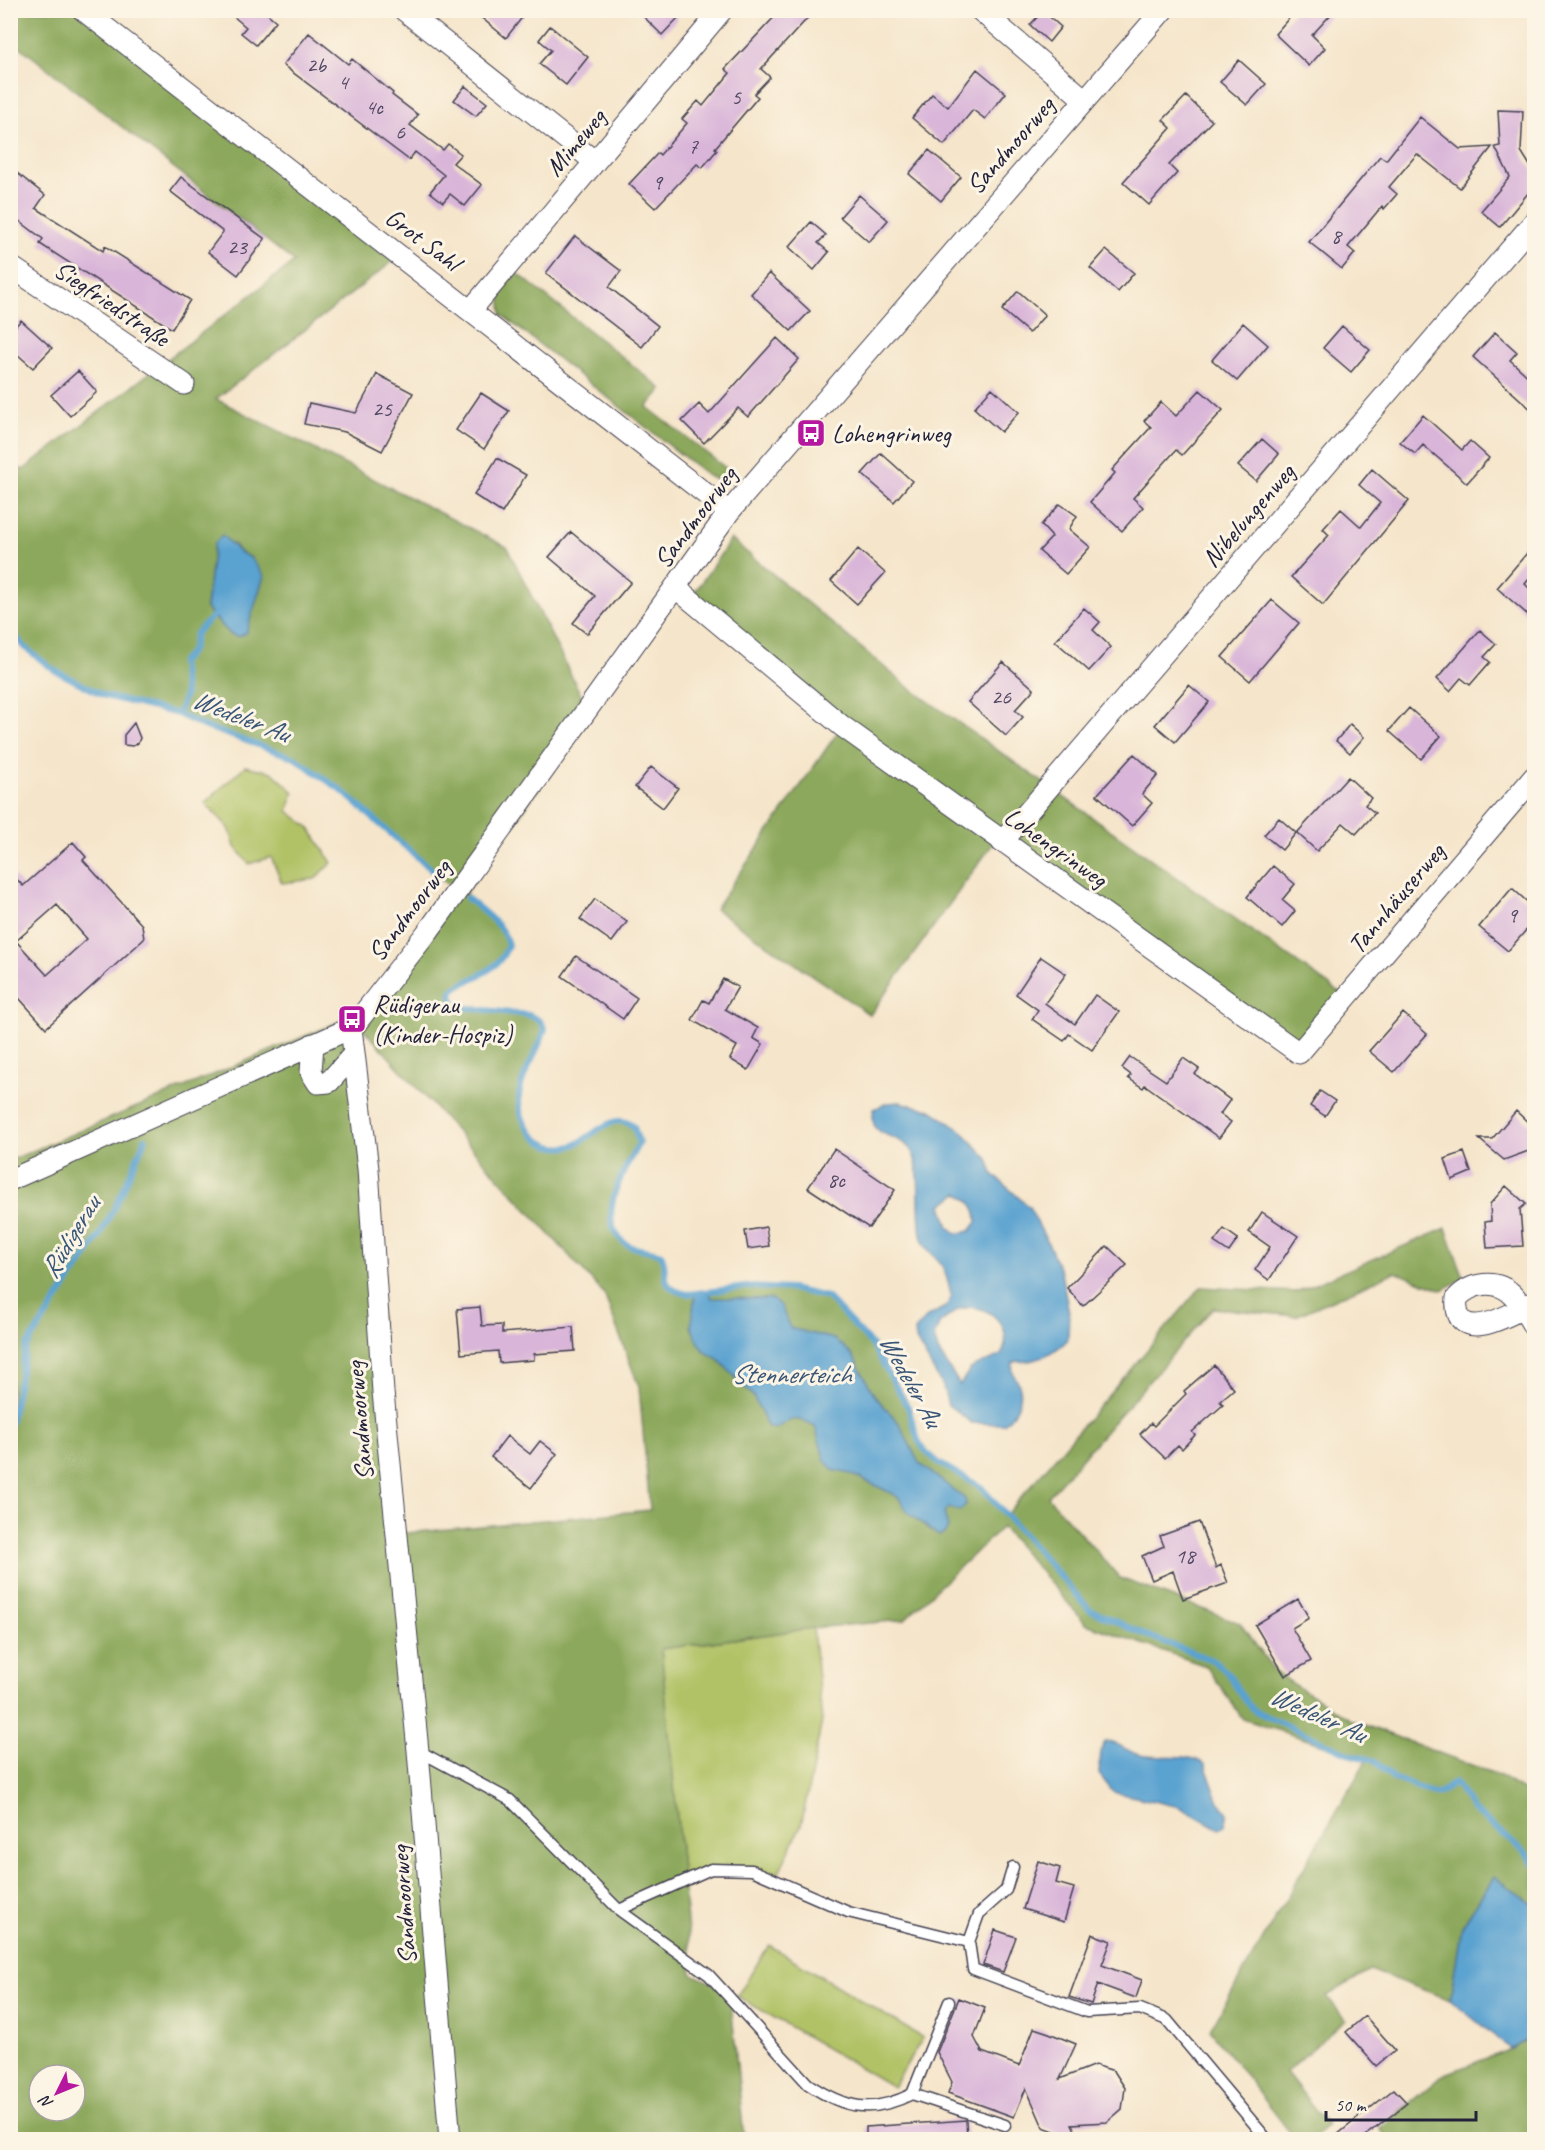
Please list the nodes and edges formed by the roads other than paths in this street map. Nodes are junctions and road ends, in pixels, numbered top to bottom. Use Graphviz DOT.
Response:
graph roads {
  1 [pos="83,10"];
  2 [pos="404,10"];
  3 [pos="722,10"];
  4 [pos="980,10"];
  5 [pos="1162,10"];
  6 [pos="1085,100"];
  7 [pos="594,161"];
  8 [pos="1534,222"];
  9 [pos="10,266"];
  10 [pos="471,310"];
  11 [pos="183,384"];
  12 [pos="729,512"];
  13 [pos="675,587"];
  14 [pos="1534,777"];
  15 [pos="1002,842"];
  16 [pos="351,1028"];
  17 [pos="313,1044"];
  18 [pos="1299,1053"];
  19 [pos="354,1054"];
  20 [pos="10,1180"];
  21 [pos="1528,1305"];
  22 [pos="1534,1327"];
  23 [pos="418,1751"];
  24 [pos="1013,1867"];
  25 [pos="618,1910"];
  26 [pos="969,1942"];
  27 [pos="949,2002"];
  28 [pos="912,2094"];
  29 [pos="1005,2125"];
  30 [pos="1266,2138"];
  31 [pos="450,2139"];
  1 -- 10 [label="street, Grot Sahl"];
  2 -- 7 [label="street"];
  3 -- 7 [label="street, Mimeweg"];
  4 -- 6 [label="street"];
  5 -- 6 [label="street, Sandmoorweg"];
  6 -- 12 [label="street, Sandmoorweg"];
  7 -- 10 [label="street, Mimeweg"];
  8 -- 15 [label="street, Nibelungenweg"];
  9 -- 11 [label="street, Siegfriedstraße"];
  10 -- 12 [label="street, Grot Sahl"];
  12 -- 13 [label="street, Sandmoorweg"];
  13 -- 15 [label="street, Lohengrinweg"];
  13 -- 16 [label="street, Sandmoorweg"];
  14 -- 18 [label="street, Tannhäuserweg"];
  15 -- 18 [label="street, Lohengrinweg"];
  16 -- 17 [label="street"];
  16 -- 19 [label="street, Sandmoorweg"];
  17 -- 19 [label="street"];
  17 -- 20 [label="street"];
  19 -- 23 [label="street, Sandmoorweg"];
  21 -- 22 [label="street"];
  23 -- 25 [label="lane"];
  23 -- 31 [label="street, Sandmoorweg"];
  24 -- 26 [label="lane"];
  25 -- 26 [label="lane"];
  25 -- 28 [label="lane"];
  26 -- 30 [label="lane"];
  27 -- 28 [label="lane"];
  28 -- 29 [label="lane"];
}
